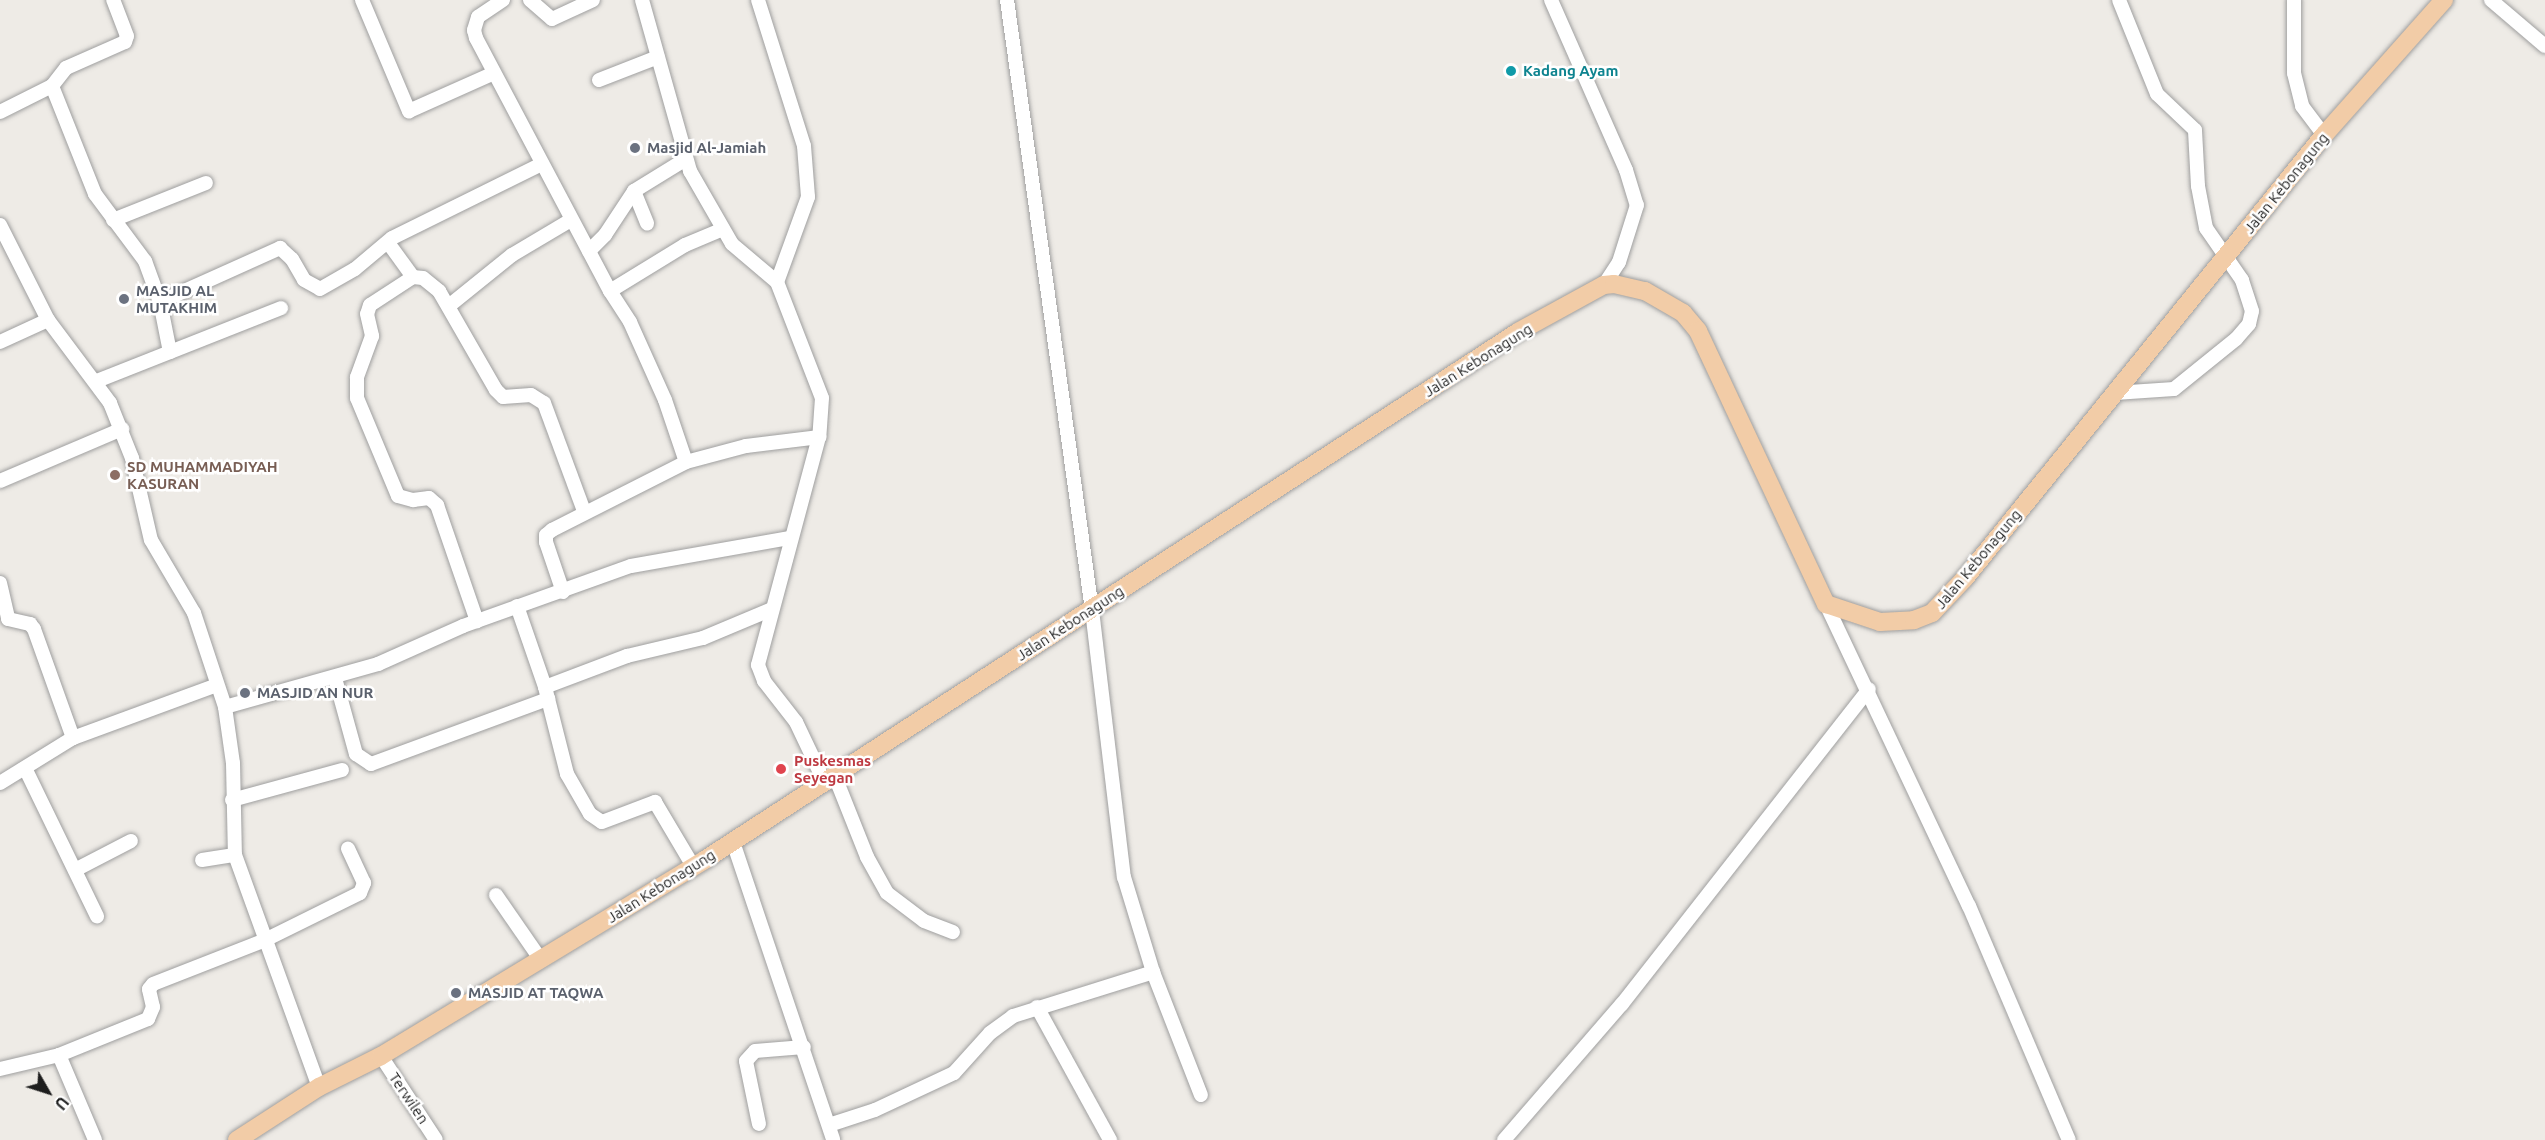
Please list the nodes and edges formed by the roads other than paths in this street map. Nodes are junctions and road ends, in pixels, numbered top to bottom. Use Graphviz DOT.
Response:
graph roads {
  1 [pos="113,0"];
  2 [pos="362,0"];
  3 [pos="503,0"];
  4 [pos="530,0"];
  5 [pos="593,0"];
  6 [pos="642,0"];
  7 [pos="758,0"];
  8 [pos="1007,0"];
  9 [pos="1551,0"];
  10 [pos="2119,0"];
  11 [pos="2294,0"];
  12 [pos="2444,0"];
  13 [pos="2491,0"];
  14 [pos="2545,45"];
  15 [pos="658,57"];
  16 [pos="494,73"];
  17 [pos="599,80"];
  18 [pos="52,86"];
  19 [pos="0,112"];
  20 [pos="2324,135"];
  21 [pos="686,159"];
  22 [pos="542,164"];
  23 [pos="207,183"];
  24 [pos="634,191"];
  25 [pos="112,220"];
  26 [pos="572,220"];
  27 [pos="647,224"];
  28 [pos="0,225"];
  29 [pos="723,230"];
  30 [pos="389,244"];
  31 [pos="589,251"];
  32 [pos="2225,258"];
  33 [pos="413,277"];
  34 [pos="777,282"];
  35 [pos="1604,285"];
  36 [pos="610,291"];
  37 [pos="160,302"];
  38 [pos="450,305"];
  39 [pos="281,308"];
  40 [pos="48,320"];
  41 [pos="0,342"];
  42 [pos="170,352"];
  43 [pos="97,381"];
  44 [pos="2115,393"];
  45 [pos="122,429"];
  46 [pos="819,437"];
  47 [pos="686,462"];
  48 [pos="0,481"];
  49 [pos="584,511"];
  50 [pos="789,538"];
  51 [pos="0,584"];
  52 [pos="563,592"];
  53 [pos="1826,604"];
  54 [pos="517,606"];
  55 [pos="770,610"];
  56 [pos="1092,610"];
  57 [pos="477,621"];
  58 [pos="335,678"];
  59 [pos="217,685"];
  60 [pos="1869,689"];
  61 [pos="546,693"];
  62 [pos="225,707"];
  63 [pos="73,738"];
  64 [pos="25,768"];
  65 [pos="342,770"];
  66 [pos="829,777"];
  67 [pos="0,783"];
  68 [pos="232,800"];
  69 [pos="131,841"];
  70 [pos="733,842"];
  71 [pos="348,849"];
  72 [pos="235,855"];
  73 [pos="202,860"];
  74 [pos="693,866"];
  75 [pos="75,870"];
  76 [pos="496,895"];
  77 [pos="97,916"];
  78 [pos="952,932"];
  79 [pos="263,940"];
  80 [pos="541,960"];
  81 [pos="1154,972"];
  82 [pos="1037,1007"];
  83 [pos="804,1047"];
  84 [pos="59,1055"];
  85 [pos="381,1056"];
  86 [pos="0,1069"];
  87 [pos="319,1087"];
  88 [pos="1201,1095"];
  89 [pos="759,1124"];
  90 [pos="829,1125"];
  91 [pos="95,1140"];
  92 [pos="237,1140"];
  93 [pos="436,1140"];
  94 [pos="833,1140"];
  95 [pos="1110,1140"];
  96 [pos="1504,1140"];
  97 [pos="2069,1140"];
  1 -- 18 [label="street"];
  2 -- 16 [label="street"];
  3 -- 16 [label="street"];
  4 -- 5 [label="street"];
  6 -- 15 [label="street"];
  7 -- 34 [label="street"];
  8 -- 56 [label="street"];
  9 -- 35 [label="street"];
  10 -- 32 [label="street"];
  11 -- 20 [label="street"];
  12 -- 20 [label="main road, Jalan Kebonagung"];
  13 -- 14 [label="street"];
  15 -- 17 [label="street"];
  15 -- 21 [label="street"];
  16 -- 22 [label="street"];
  18 -- 19 [label="street"];
  18 -- 25 [label="street"];
  20 -- 32 [label="main road, Jalan Kebonagung"];
  21 -- 24 [label="street"];
  21 -- 29 [label="street"];
  22 -- 26 [label="street"];
  22 -- 30 [label="street"];
  23 -- 25 [label="street"];
  24 -- 27 [label="street"];
  24 -- 31 [label="street"];
  25 -- 37 [label="street"];
  26 -- 31 [label="street"];
  26 -- 38 [label="street"];
  28 -- 40 [label="street"];
  29 -- 34 [label="street"];
  29 -- 36 [label="street"];
  30 -- 33 [label="street"];
  30 -- 37 [label="street"];
  31 -- 36 [label="street"];
  32 -- 44 [label="main road, Jalan Kebonagung"];
  32 -- 44 [label="street"];
  33 -- 38 [label="street"];
  33 -- 57 [label="street"];
  34 -- 46 [label="street"];
  35 -- 53 [label="main road"];
  35 -- 56 [label="main road, Jalan Kebonagung"];
  36 -- 47 [label="street"];
  37 -- 42 [label="street"];
  38 -- 49 [label="street"];
  39 -- 42 [label="street"];
  40 -- 41 [label="street"];
  40 -- 43 [label="street"];
  42 -- 43 [label="street"];
  43 -- 45 [label="street"];
  44 -- 53 [label="main road, Jalan Kebonagung"];
  45 -- 48 [label="street"];
  45 -- 59 [label="street"];
  46 -- 47 [label="street"];
  46 -- 50 [label="street"];
  47 -- 49 [label="street"];
  49 -- 52 [label="street"];
  50 -- 52 [label="street"];
  50 -- 55 [label="street"];
  51 -- 63 [label="street"];
  52 -- 54 [label="street"];
  53 -- 60 [label="street"];
  54 -- 57 [label="street"];
  54 -- 61 [label="street"];
  55 -- 61 [label="street"];
  55 -- 66 [label="street"];
  56 -- 66 [label="main road, Jalan Kebonagung"];
  56 -- 81 [label="street"];
  57 -- 58 [label="street"];
  58 -- 61 [label="street"];
  58 -- 62 [label="street"];
  59 -- 62 [label="street"];
  59 -- 63 [label="street"];
  60 -- 96 [label="street"];
  60 -- 97 [label="street"];
  61 -- 74 [label="street"];
  62 -- 68 [label="street"];
  63 -- 64 [label="street"];
  64 -- 67 [label="street"];
  64 -- 75 [label="street"];
  65 -- 68 [label="street"];
  66 -- 70 [label="main road, Jalan Kebonagung"];
  66 -- 78 [label="street"];
  68 -- 72 [label="street"];
  69 -- 75 [label="street"];
  70 -- 74 [label="main road, Jalan Kebonagung"];
  70 -- 83 [label="street"];
  71 -- 79 [label="street"];
  72 -- 73 [label="street"];
  72 -- 79 [label="street"];
  74 -- 80 [label="main road, Jalan Kebonagung"];
  75 -- 77 [label="street"];
  76 -- 80 [label="street"];
  79 -- 84 [label="street"];
  79 -- 87 [label="street"];
  80 -- 85 [label="main road, Jalan Kebonagung"];
  81 -- 82 [label="street"];
  81 -- 88 [label="street"];
  82 -- 90 [label="street"];
  82 -- 95 [label="street"];
  83 -- 89 [label="street"];
  83 -- 90 [label="street"];
  84 -- 86 [label="street"];
  84 -- 91 [label="street"];
  85 -- 87 [label="main road, Jalan Kebonagung"];
  85 -- 93 [label="street, Terwilen"];
  87 -- 92 [label="main road, Jalan Kebonagung"];
  90 -- 94 [label="street"];
}
